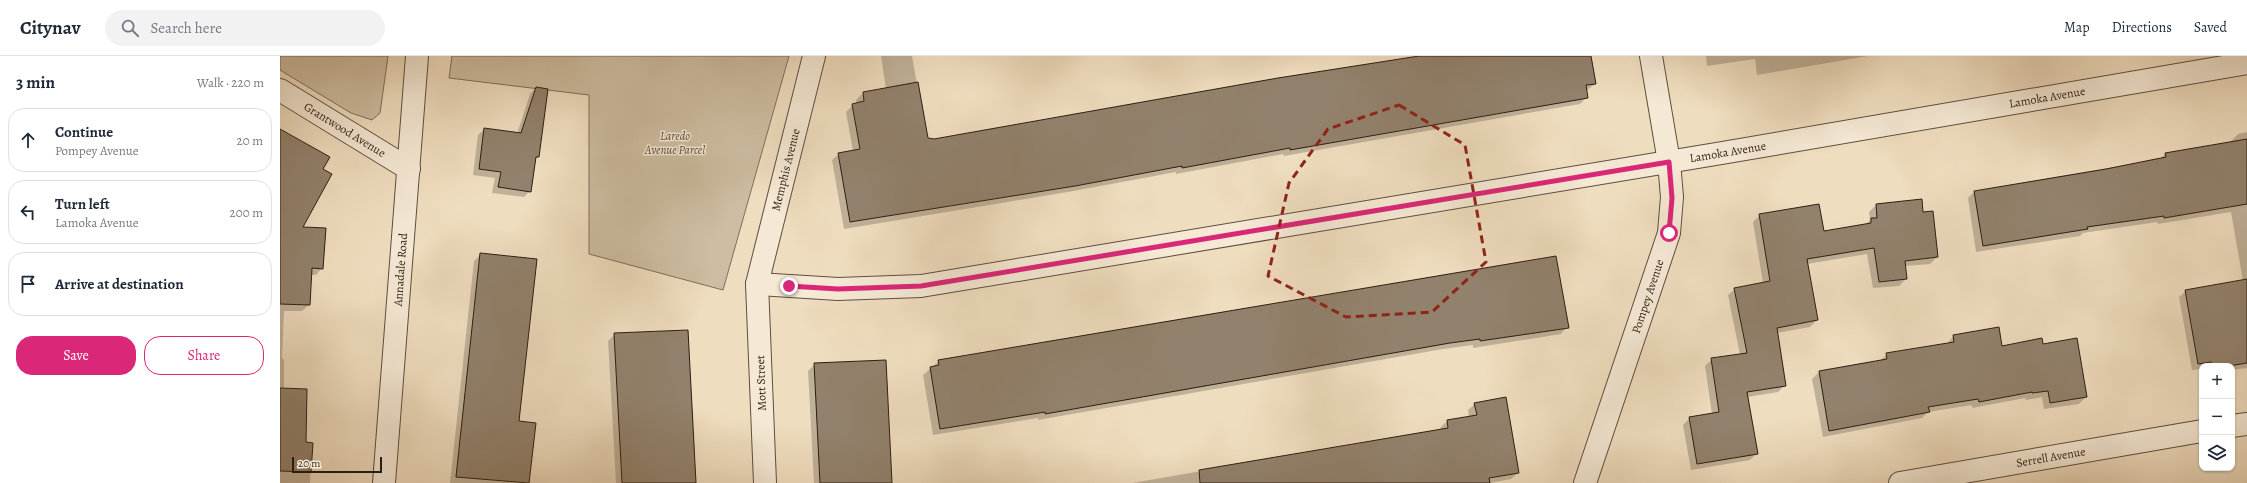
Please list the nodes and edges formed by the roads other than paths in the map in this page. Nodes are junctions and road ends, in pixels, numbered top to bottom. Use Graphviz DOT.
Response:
graph roads {
  1 [pos="417,56"];
  2 [pos="814,56"];
  3 [pos="1651,56"];
  4 [pos="2247,63"];
  5 [pos="280,90"];
  6 [pos="1669,162"];
  7 [pos="409,169"];
  8 [pos="757,284"];
  9 [pos="2247,424"];
  10 [pos="2235,426"];
  11 [pos="2199,432"];
  12 [pos="384,483"];
  13 [pos="764,483"];
  14 [pos="1585,483"];
  15 [pos="1900,483"];
  1 -- 7 [label="street, Annadale Road"];
  2 -- 8 [label="street, Memphis Avenue"];
  3 -- 6 [label="street, Pompey Avenue"];
  4 -- 6 [label="street, Lamoka Avenue"];
  5 -- 7 [label="street, Grantwood Avenue"];
  6 -- 8 [label="street, Lamoka Avenue"];
  6 -- 14 [label="street, Pompey Avenue"];
  7 -- 12 [label="street, Annadale Road"];
  8 -- 13 [label="street, Mott Street"];
  9 -- 10 [label="street"];
  11 -- 15 [label="street, Serrell Avenue"];
}
